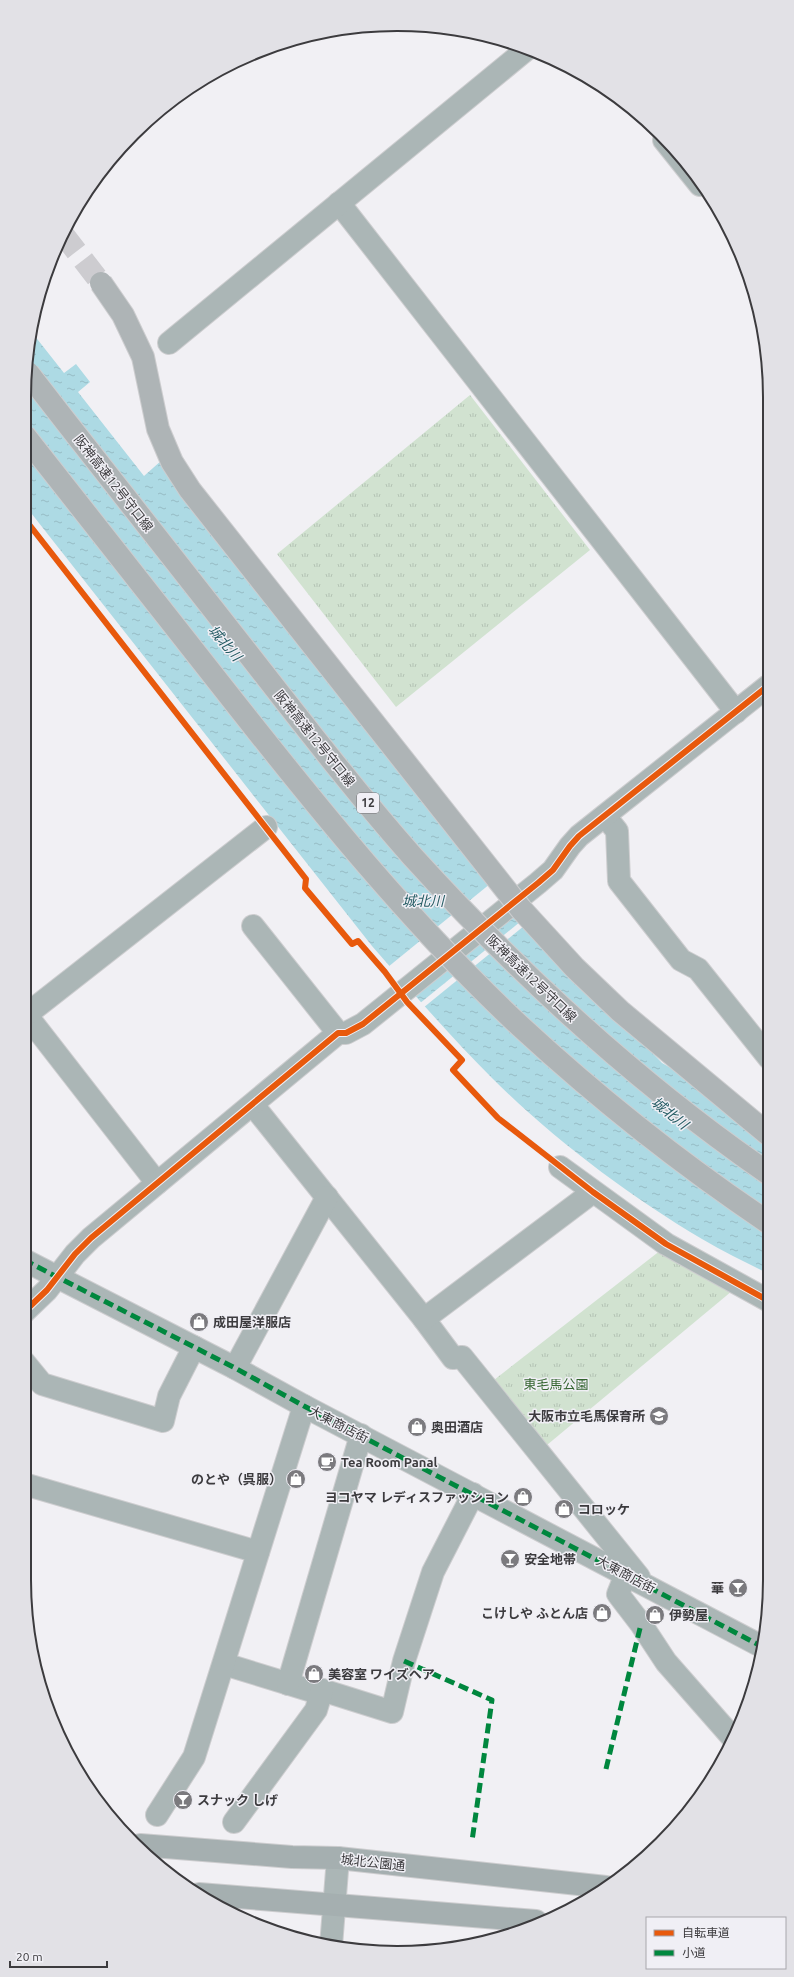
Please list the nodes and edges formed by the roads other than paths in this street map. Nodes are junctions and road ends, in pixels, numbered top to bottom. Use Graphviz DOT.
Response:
graph roads {
  1 [pos="522,53"];
  2 [pos="339,203"];
  3 [pos="101,283"];
  4 [pos="170,343"];
  5 [pos="32,378"];
  6 [pos="31,444"];
  7 [pos="763,690"];
  8 [pos="736,712"];
  9 [pos="605,816"];
  10 [pos="266,827"];
  11 [pos="254,926"];
  12 [pos="31,1008"];
  13 [pos="31,1021"];
  14 [pos="338,1033"];
  15 [pos="763,1050"];
  16 [pos="253,1105"];
  17 [pos="763,1130"];
  18 [pos="560,1167"];
  19 [pos="763,1170"];
  20 [pos="156,1183"];
  21 [pos="593,1192"];
  22 [pos="327,1197"];
  23 [pos="763,1219"];
  24 [pos="31,1264"];
  25 [pos="56,1277"];
  26 [pos="763,1298"];
  27 [pos="31,1306"];
  28 [pos="424,1319"];
  29 [pos="194,1348"];
  30 [pos="235,1368"];
  31 [pos="31,1371"];
  32 [pos="304,1406"];
  33 [pos="361,1435"];
  34 [pos="31,1486"];
  35 [pos="473,1494"];
  36 [pos="258,1552"];
  37 [pos="636,1579"];
  38 [pos="757,1644"];
  39 [pos="224,1664"];
  40 [pos="288,1684"];
  41 [pos="322,1690"];
  42 [pos="729,1734"];
  43 [pos="157,1815"];
  44 [pos="234,1822"];
  45 [pos="145,1845"];
  46 [pos="338,1858"];
  47 [pos="597,1886"];
  48 [pos="211,1895"];
  49 [pos="334,1904"];
  50 [pos="531,1921"];
  51 [pos="331,1940"];
  1 -- 2 [label="street"];
  2 -- 4 [label="street"];
  2 -- 8 [label="street"];
  3 -- 17 [label="highway, bridge"];
  5 -- 19 [label="highway, 阪神高速12号守口線 / 12, bridge"];
  6 -- 23 [label="highway, bridge"];
  7 -- 8 [label="street"];
  8 -- 9 [label="street"];
  9 -- 14 [label="street, bridge"];
  9 -- 15 [label="street"];
  10 -- 12 [label="street"];
  11 -- 14 [label="street"];
  13 -- 20 [label="street"];
  14 -- 16 [label="street"];
  16 -- 20 [label="street"];
  16 -- 22 [label="street"];
  18 -- 21 [label="street"];
  20 -- 25 [label="street"];
  21 -- 26 [label="street"];
  21 -- 28 [label="street"];
  22 -- 28 [label="street"];
  22 -- 30 [label="street"];
  24 -- 25 [label="street, 大東商店街"];
  25 -- 27 [label="street"];
  25 -- 29 [label="street, 大東商店街"];
  28 -- 37 [label="street"];
  29 -- 30 [label="street, 大東商店街"];
  29 -- 31 [label="street"];
  30 -- 32 [label="street, 大東商店街"];
  32 -- 33 [label="street, 大東商店街"];
  32 -- 36 [label="street"];
  33 -- 35 [label="street, 大東商店街"];
  33 -- 40 [label="street"];
  34 -- 36 [label="street"];
  35 -- 37 [label="street, 大東商店街"];
  35 -- 41 [label="street"];
  36 -- 39 [label="street"];
  37 -- 38 [label="street, 大東商店街"];
  37 -- 42 [label="street"];
  39 -- 40 [label="street"];
  39 -- 43 [label="street"];
  40 -- 41 [label="street"];
  41 -- 44 [label="street"];
  45 -- 46 [label="main road, 城北公園通"];
  46 -- 47 [label="main road, 城北公園通"];
  46 -- 49 [label="street"];
  48 -- 49 [label="main road"];
  49 -- 50 [label="main road"];
  49 -- 51 [label="street"];
}
